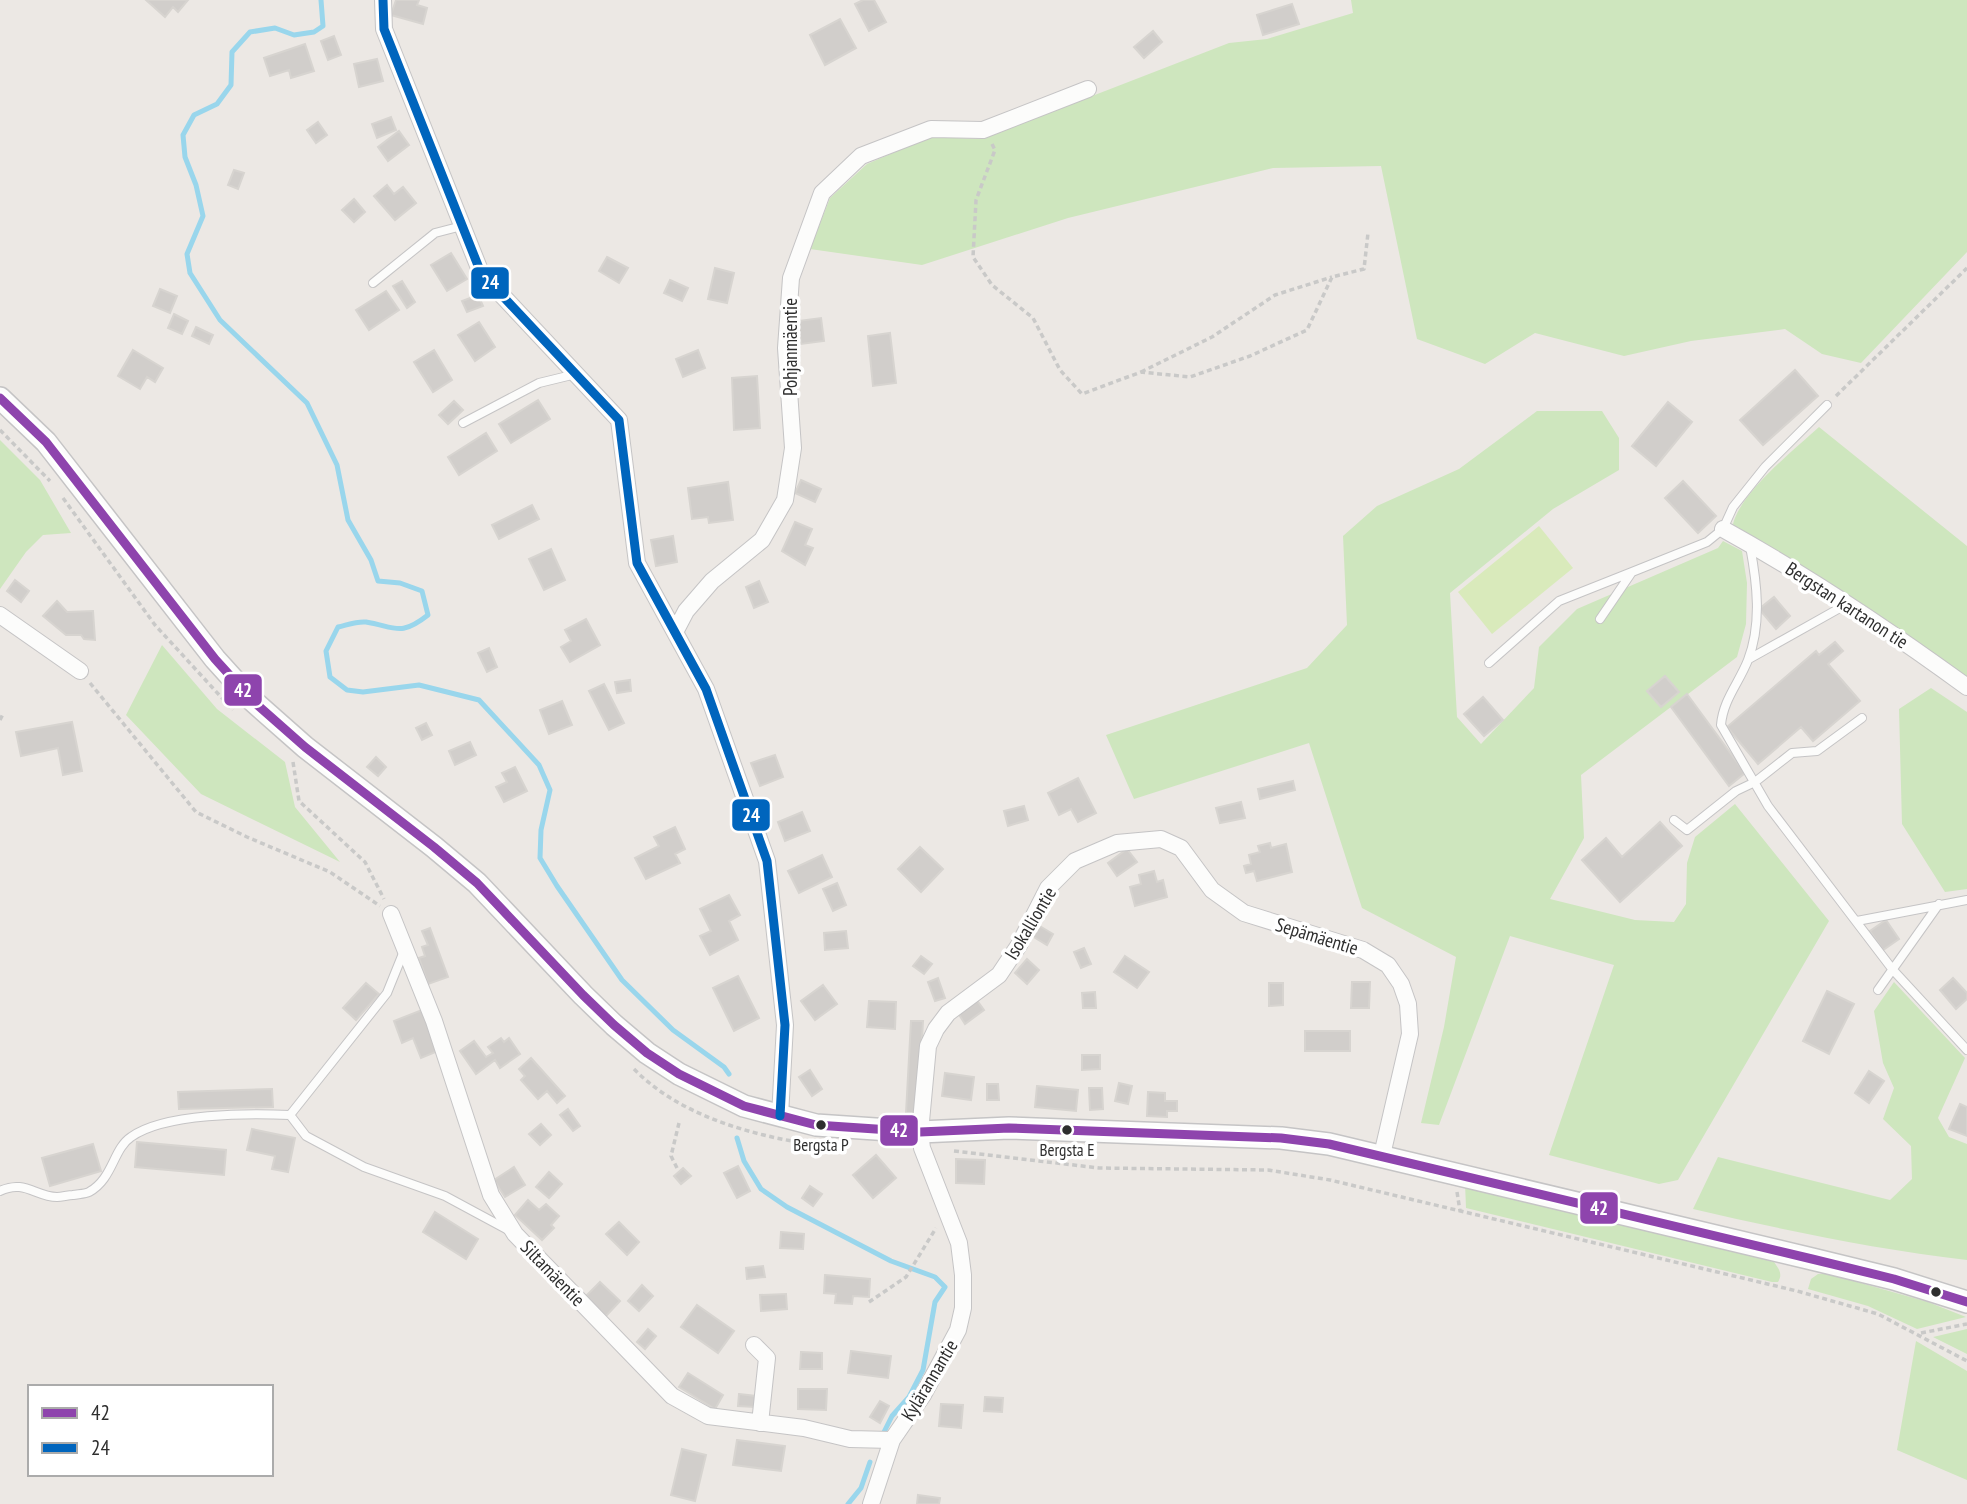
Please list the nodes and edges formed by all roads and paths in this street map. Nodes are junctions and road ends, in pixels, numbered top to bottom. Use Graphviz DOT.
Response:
graph roads {
  1 [pos="383,0"];
  2 [pos="1088,89"];
  3 [pos="983,131"];
  4 [pos="462,226"];
  5 [pos="1368,233"];
  6 [pos="1967,268"];
  7 [pos="1332,277"];
  8 [pos="373,283"];
  9 [pos="1141,372"];
  10 [pos="576,374"];
  11 [pos="0,398"];
  12 [pos="1827,405"];
  13 [pos="463,422"];
  14 [pos="0,430"];
  15 [pos="50,481"];
  16 [pos="58,492"];
  17 [pos="1723,529"];
  18 [pos="1749,544"];
  19 [pos="1632,572"];
  20 [pos="1847,604"];
  21 [pos="0,615"];
  22 [pos="1600,619"];
  23 [pos="675,632"];
  24 [pos="1749,659"];
  25 [pos="1489,663"];
  26 [pos="80,671"];
  27 [pos="1967,687"];
  28 [pos="236,712"];
  29 [pos="3,714"];
  30 [pos="1862,718"];
  31 [pos="0,720"];
  32 [pos="298,763"];
  33 [pos="1755,782"];
  34 [pos="1674,820"];
  35 [pos="1117,843"];
  36 [pos="1967,900"];
  37 [pos="1939,904"];
  38 [pos="391,914"];
  39 [pos="1857,921"];
  40 [pos="405,948"];
  41 [pos="1893,970"];
  42 [pos="1878,990"];
  43 [pos="1967,1049"];
  44 [pos="633,1068"];
  45 [pos="290,1115"];
  46 [pos="779,1116"];
  47 [pos="679,1123"];
  48 [pos="921,1140"];
  49 [pos="814,1143"];
  50 [pos="1382,1155"];
  51 [pos="677,1168"];
  52 [pos="0,1191"];
  53 [pos="946,1211"];
  54 [pos="516,1234"];
  55 [pos="869,1302"];
  56 [pos="1967,1302"];
  57 [pos="1967,1324"];
  58 [pos="1919,1334"];
  59 [pos="754,1345"];
  60 [pos="1967,1361"];
  61 [pos="760,1423"];
  62 [pos="892,1440"];
  63 [pos="871,1504"];
  1 -- 4 [label="street"];
  2 -- 3 [label="street, Pohjanmäentie"];
  3 -- 9 [label="path"];
  3 -- 23 [label="street, Pohjanmäentie"];
  4 -- 8 [label="lane"];
  4 -- 10 [label="street"];
  5 -- 7 [label="path"];
  6 -- 12 [label="path"];
  7 -- 9 [label="path"];
  7 -- 9 [label="path"];
  10 -- 13 [label="lane"];
  10 -- 23 [label="street"];
  11 -- 46 [label="street"];
  12 -- 17 [label="lane"];
  14 -- 15 [label="path"];
  16 -- 28 [label="path"];
  17 -- 18 [label="street, Bergstan kartanon tie"];
  17 -- 19 [label="lane"];
  18 -- 20 [label="street, Bergstan kartanon tie"];
  18 -- 24 [label="lane"];
  19 -- 22 [label="lane"];
  19 -- 25 [label="lane"];
  20 -- 24 [label="lane"];
  20 -- 27 [label="street, Bergstan kartanon tie"];
  21 -- 26 [label="street"];
  23 -- 46 [label="street"];
  24 -- 33 [label="lane"];
  26 -- 38 [label="path"];
  29 -- 31 [label="path"];
  30 -- 33 [label="lane"];
  32 -- 38 [label="path"];
  33 -- 34 [label="lane"];
  33 -- 39 [label="lane"];
  35 -- 48 [label="street, Isokalliontie"];
  35 -- 50 [label="street, Sepämäentie"];
  36 -- 37 [label="lane"];
  37 -- 39 [label="lane"];
  37 -- 41 [label="lane"];
  38 -- 40 [label="street, Siltamäentie"];
  39 -- 41 [label="lane"];
  40 -- 45 [label="lane"];
  40 -- 54 [label="street, Siltamäentie"];
  41 -- 42 [label="lane"];
  41 -- 43 [label="lane"];
  44 -- 49 [label="path"];
  45 -- 52 [label="lane"];
  45 -- 54 [label="lane"];
  46 -- 48 [label="street"];
  47 -- 51 [label="path"];
  48 -- 50 [label="street"];
  48 -- 53 [label="street, Kylärannantie"];
  48 -- 58 [label="path"];
  50 -- 56 [label="street"];
  53 -- 55 [label="path"];
  53 -- 62 [label="street, Kylärannantie"];
  54 -- 61 [label="street, Siltamäentie"];
  57 -- 58 [label="path"];
  58 -- 60 [label="path"];
  59 -- 61 [label="street"];
  61 -- 62 [label="street, Siltamäentie"];
  62 -- 63 [label="street, Kylärannantie"];
}
